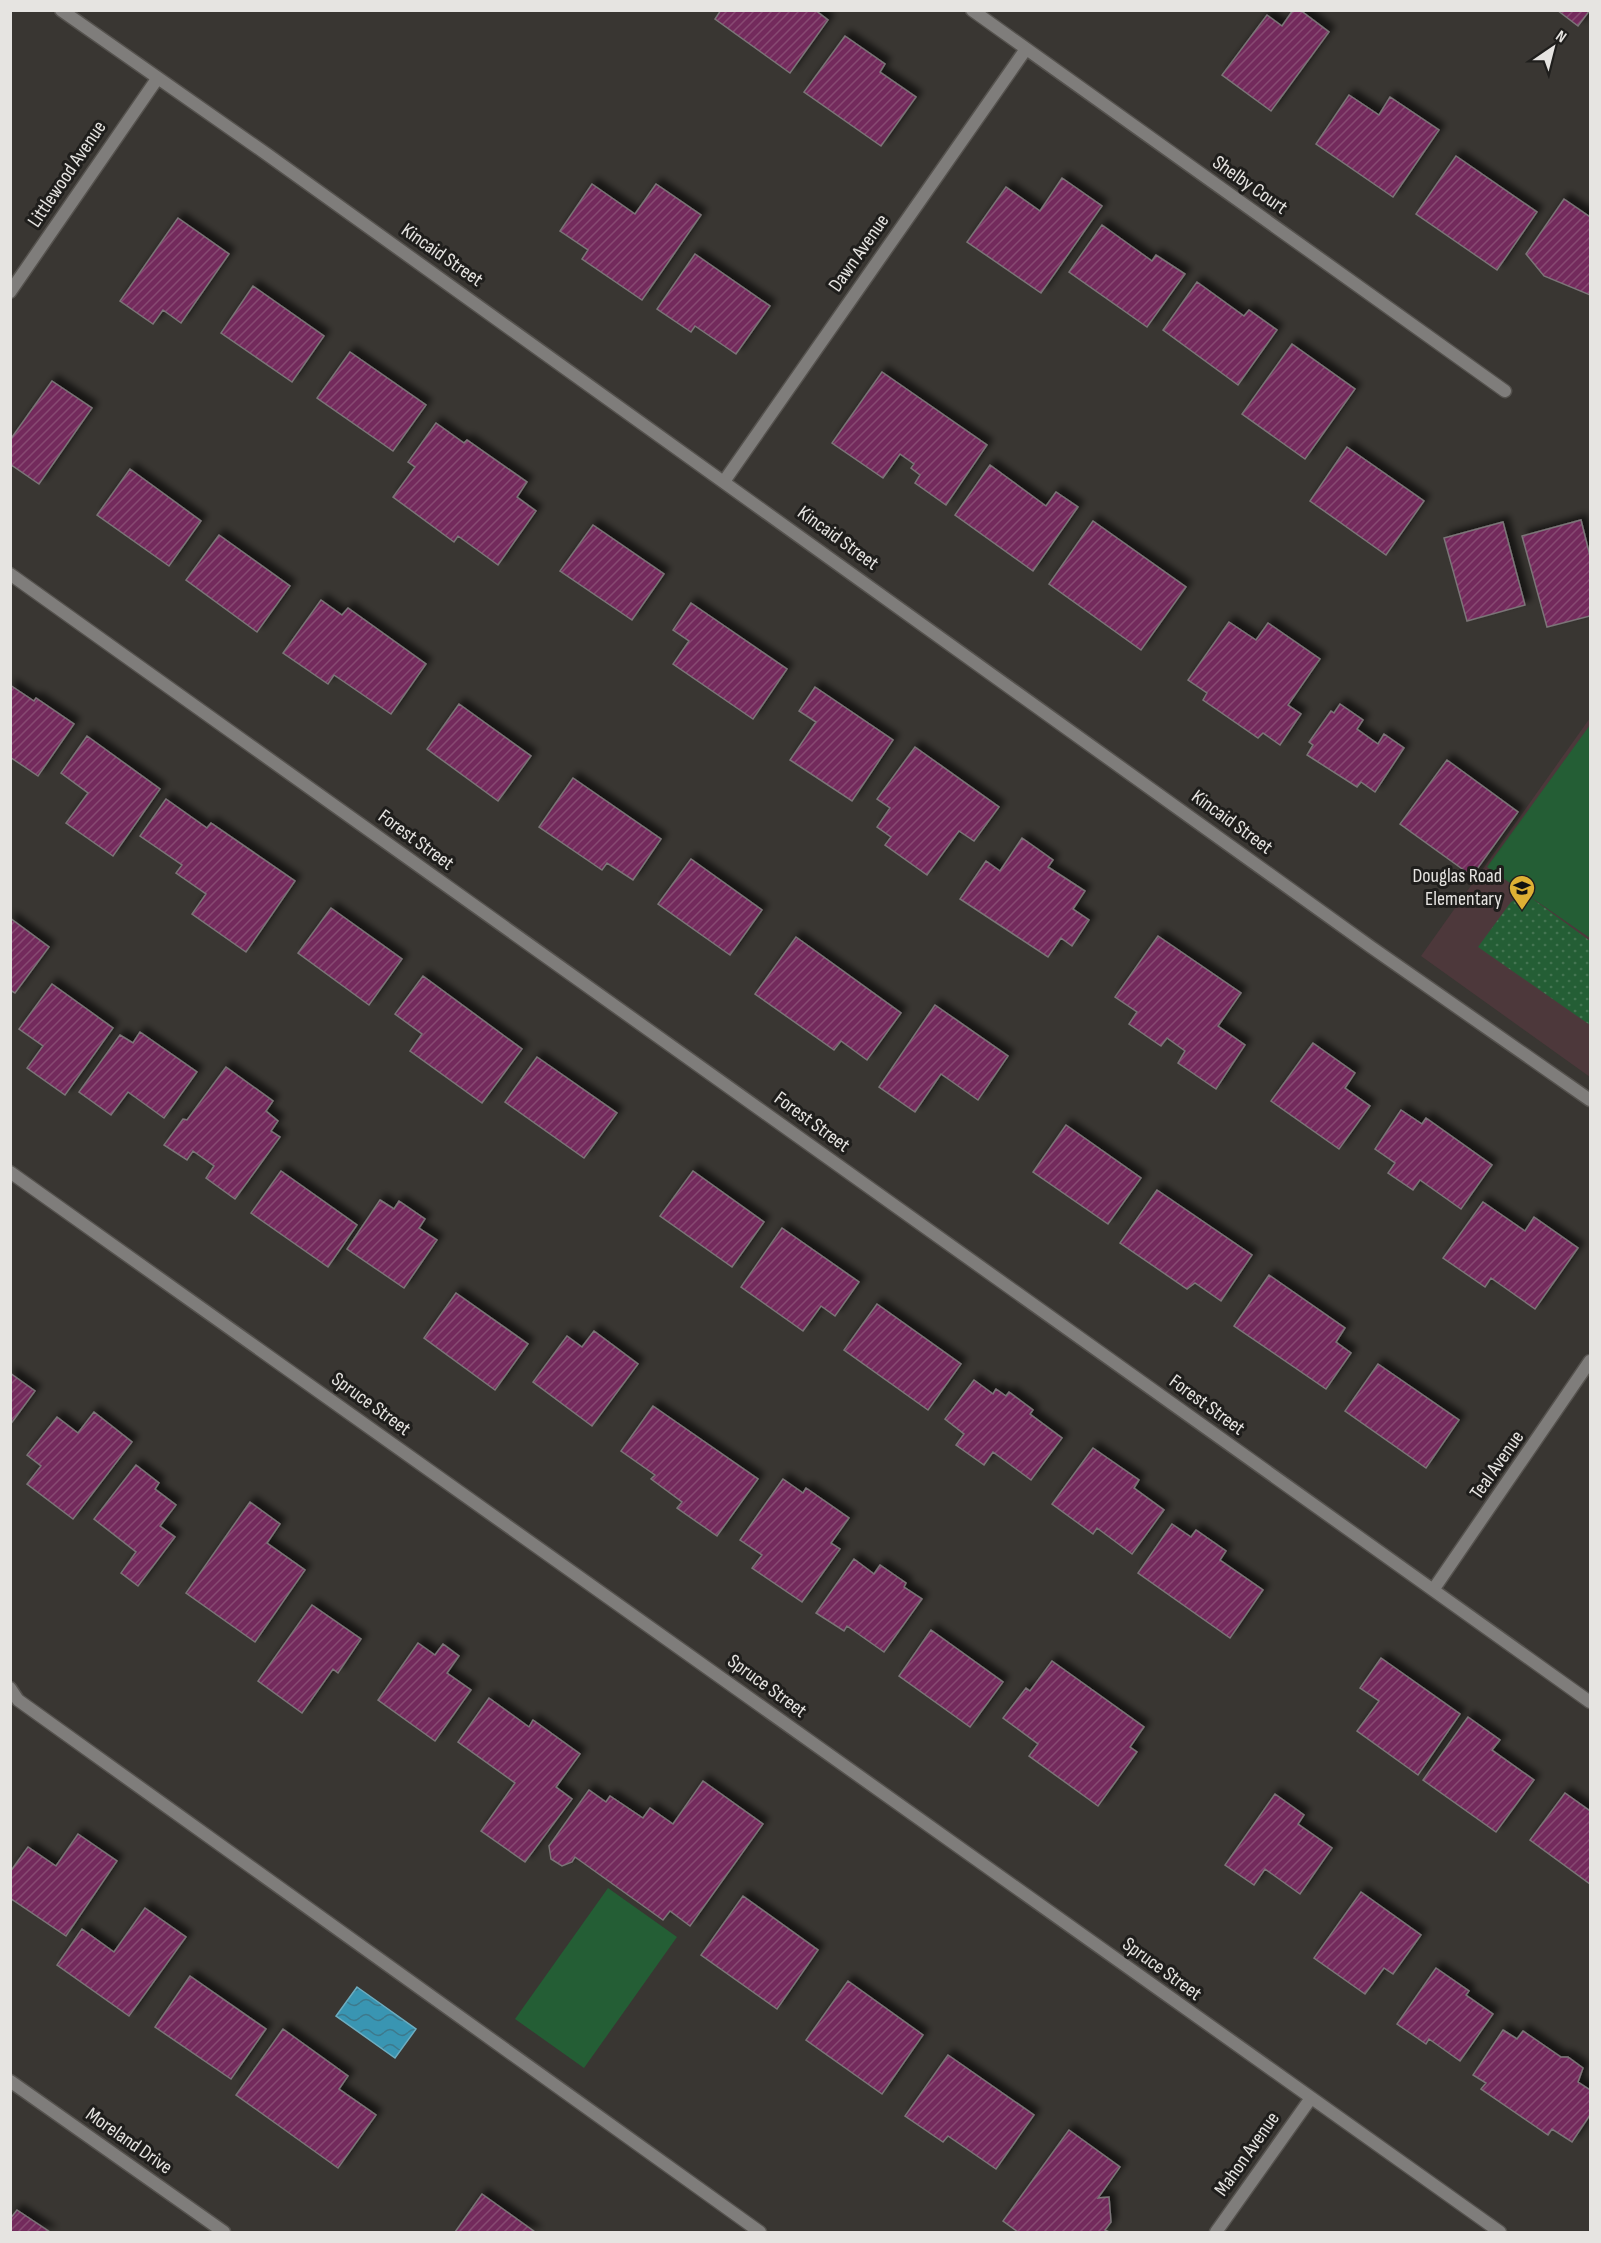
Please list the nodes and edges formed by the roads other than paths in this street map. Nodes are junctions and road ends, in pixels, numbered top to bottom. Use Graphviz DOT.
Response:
graph roads {
  1 [pos="61,10"];
  2 [pos="972,10"];
  3 [pos="1026,49"];
  4 [pos="157,79"];
  5 [pos="10,292"];
  6 [pos="1505,391"];
  7 [pos="724,480"];
  8 [pos="10,574"];
  9 [pos="1590,1100"];
  10 [pos="10,1172"];
  11 [pos="1590,1361"];
  12 [pos="1433,1590"];
  13 [pos="10,1688"];
  14 [pos="1590,1702"];
  15 [pos="10,2081"];
  16 [pos="1311,2098"];
  17 [pos="224,2232"];
  18 [pos="760,2232"];
  19 [pos="1216,2232"];
  20 [pos="1500,2232"];
  1 -- 4 [label="street, Kincaid Street"];
  2 -- 3 [label="street, Shelby Court"];
  3 -- 6 [label="street, Shelby Court"];
  3 -- 7 [label="street, Dawn Avenue"];
  4 -- 5 [label="street, Littlewood Avenue"];
  4 -- 7 [label="street, Kincaid Street"];
  7 -- 9 [label="street, Kincaid Street"];
  8 -- 12 [label="street, Forest Street"];
  10 -- 16 [label="street, Spruce Street"];
  11 -- 12 [label="street, Teal Avenue"];
  12 -- 14 [label="street, Forest Street"];
  13 -- 18 [label="street"];
  15 -- 17 [label="street, Moreland Drive"];
  16 -- 19 [label="street, Mahon Avenue"];
  16 -- 20 [label="street, Spruce Street"];
}
